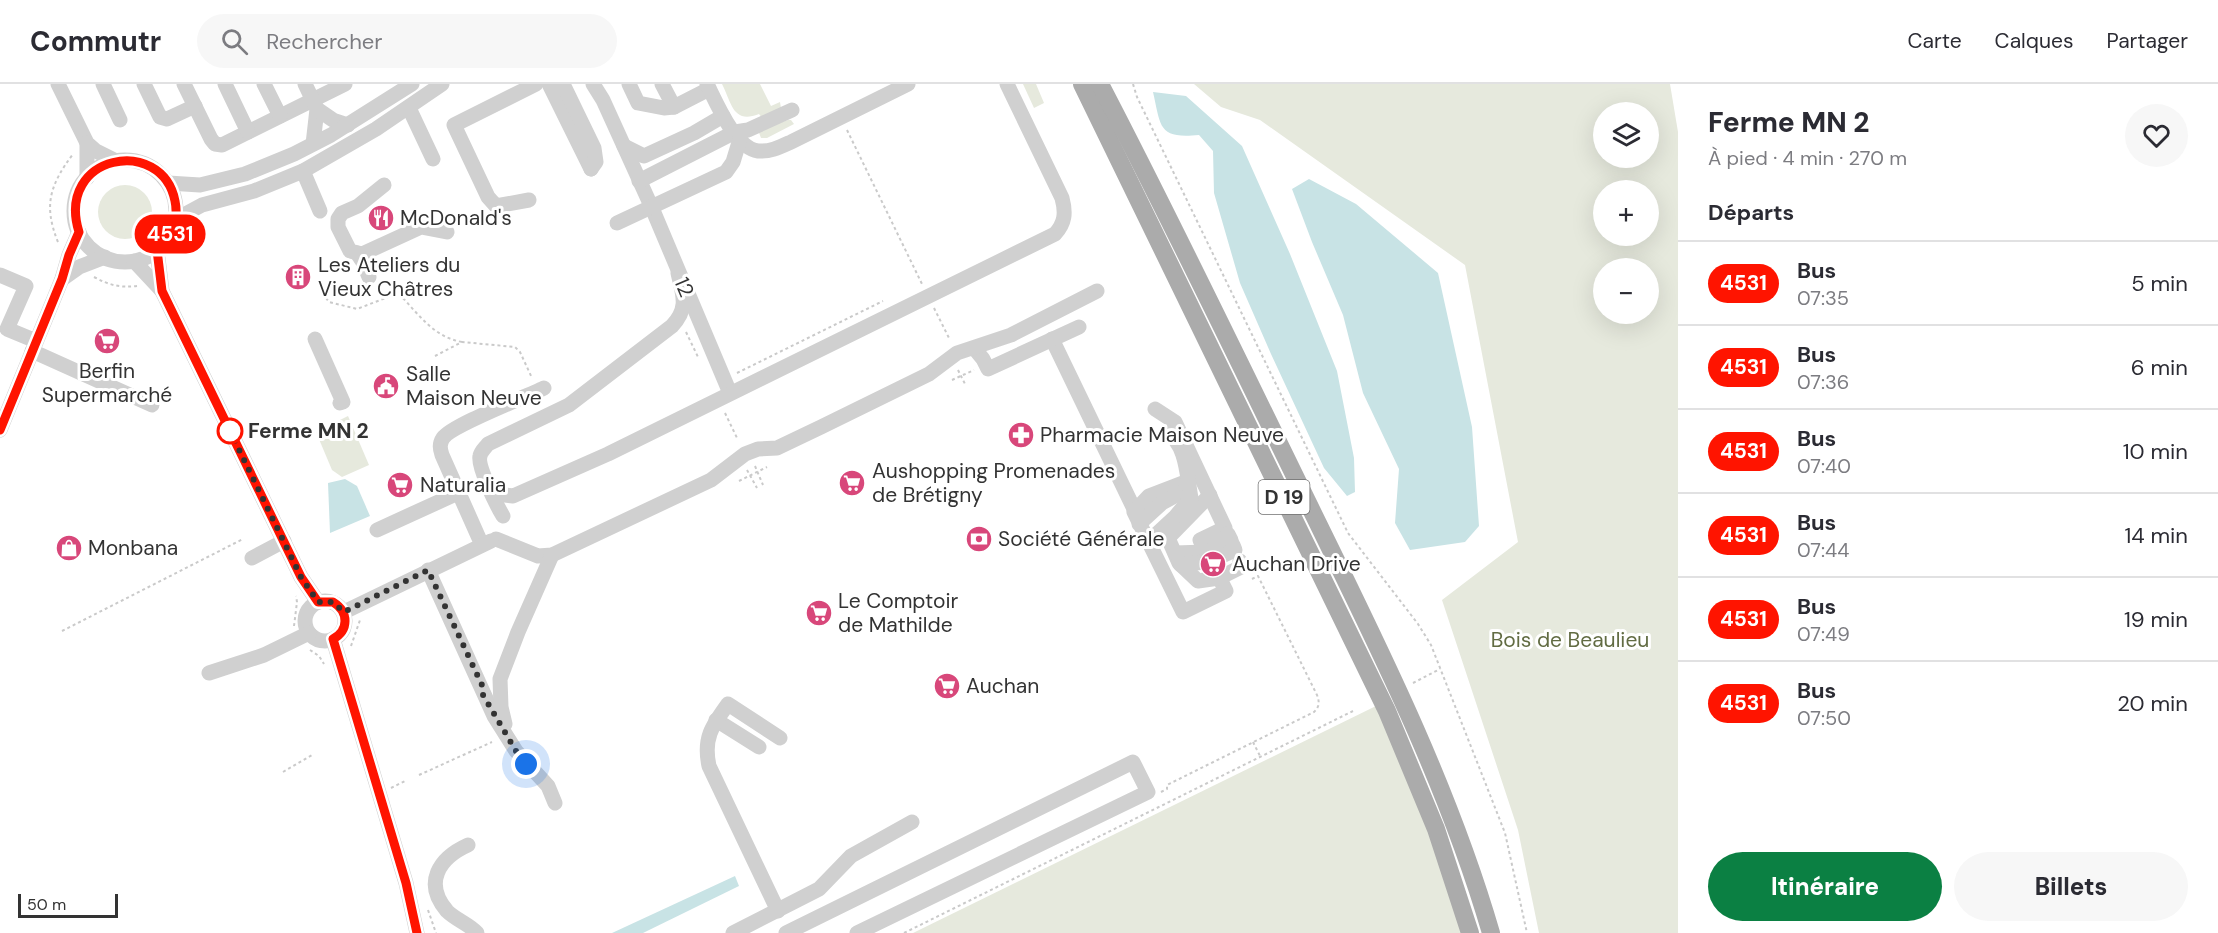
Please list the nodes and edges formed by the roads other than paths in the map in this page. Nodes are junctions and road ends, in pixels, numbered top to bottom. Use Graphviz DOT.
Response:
graph roads {
  1 [pos="58,84"];
  2 [pos="104,84"];
  3 [pos="144,84"];
  4 [pos="184,84"];
  5 [pos="225,84"];
  6 [pos="264,84"];
  7 [pos="305,84"];
  8 [pos="345,84"];
  9 [pos="412,84"];
  10 [pos="442,84"];
  11 [pos="536,84"];
  12 [pos="549,84"];
  13 [pos="563,84"];
  14 [pos="592,84"];
  15 [pos="598,84"];
  16 [pos="629,84"];
  17 [pos="662,84"];
  18 [pos="908,84"];
  19 [pos="1007,84"];
  20 [pos="1075,84"];
  21 [pos="1082,84"];
  22 [pos="1100,84"];
  23 [pos="708,86"];
  24 [pos="603,100"];
  25 [pos="315,104"];
  26 [pos="195,106"];
  27 [pos="674,107"];
  28 [pos="409,108"];
  29 [pos="792,110"];
  30 [pos="280,116"];
  31 [pos="723,116"];
  32 [pos="120,120"];
  33 [pos="348,125"];
  34 [pos="248,132"];
  35 [pos="737,136"];
  36 [pos="313,144"];
  37 [pos="81,145"];
  38 [pos="624,146"];
  39 [pos="433,159"];
  40 [pos="116,161"];
  41 [pos="303,171"];
  42 [pos="87,178"];
  43 [pos="639,181"];
  44 [pos="168,183"];
  45 [pos="384,185"];
  46 [pos="530,200"];
  47 [pos="652,208"];
  48 [pos="321,211"];
  49 [pos="1145,212"];
  50 [pos="176,219"];
  51 [pos="617,223"];
  52 [pos="79,232"];
  53 [pos="447,232"];
  54 [pos="157,250"];
  55 [pos="357,253"];
  56 [pos="105,257"];
  57 [pos="74,261"];
  58 [pos="134,261"];
  59 [pos="678,273"];
  60 [pos="0,275"];
  61 [pos="369,277"];
  62 [pos="162,291"];
  63 [pos="1097,291"];
  64 [pos="1079,327"];
  65 [pos="4,334"];
  66 [pos="315,339"];
  67 [pos="1052,339"];
  68 [pos="34,346"];
  69 [pos="974,348"];
  70 [pos="727,386"];
  71 [pos="541,390"];
  72 [pos="340,403"];
  73 [pos="152,405"];
  74 [pos="1155,410"];
  75 [pos="0,430"];
  76 [pos="1166,432"];
  77 [pos="1189,488"];
  78 [pos="491,489"];
  79 [pos="458,493"];
  80 [pos="521,493"];
  81 [pos="1210,495"];
  82 [pos="503,516"];
  83 [pos="1141,527"];
  84 [pos="377,530"];
  85 [pos="284,541"];
  86 [pos="489,542"];
  87 [pos="1236,551"];
  88 [pos="552,555"];
  89 [pos="252,558"];
  90 [pos="1181,562"];
  91 [pos="1212,563"];
  92 [pos="428,570"];
  93 [pos="318,602"];
  94 [pos="344,612"];
  95 [pos="304,636"];
  96 [pos="333,639"];
  97 [pos="209,673"];
  98 [pos="716,720"];
  99 [pos="780,738"];
  100 [pos="502,740"];
  101 [pos="759,747"];
  102 [pos="555,802"];
  103 [pos="912,822"];
  104 [pos="468,845"];
  105 [pos="778,911"];
  106 [pos="1467,928"];
  107 [pos="417,933"];
  108 [pos="477,933"];
  109 [pos="733,933"];
  110 [pos="786,933"];
  111 [pos="857,933"];
  112 [pos="1491,933"];
  1 -- 37 [label="street"];
  2 -- 32 [label="street"];
  3 -- 26 [label="street"];
  4 -- 26 [label="street"];
  5 -- 34 [label="street"];
  6 -- 30 [label="street"];
  7 -- 25 [label="street"];
  8 -- 25 [label="street"];
  9 -- 33 [label="street"];
  10 -- 28 [label="street"];
  11 -- 46 [label="street"];
  12 -- 13 [label="street"];
  14 -- 24 [label="street"];
  15 -- 24 [label="street"];
  16 -- 27 [label="street"];
  17 -- 27 [label="street"];
  18 -- 35 [label="street"];
  19 -- 70 [label="street"];
  20 -- 49 [label="street"];
  21 -- 49 [label="main road, D 19"];
  22 -- 112 [label="main road, D 19"];
  23 -- 27 [label="street"];
  23 -- 31 [label="street"];
  24 -- 38 [label="street, 12"];
  25 -- 30 [label="street"];
  25 -- 33 [label="street"];
  25 -- 36 [label="street"];
  26 -- 34 [label="street"];
  28 -- 39 [label="street"];
  28 -- 41 [label="street"];
  29 -- 35 [label="street"];
  30 -- 34 [label="street"];
  31 -- 35 [label="street"];
  31 -- 38 [label="street"];
  33 -- 36 [label="street"];
  35 -- 43 [label="street"];
  35 -- 47 [label="street"];
  36 -- 44 [label="street"];
  37 -- 40 [label="street"];
  37 -- 42 [label="street"];
  38 -- 43 [label="street, 12"];
  40 -- 42 [label="street"];
  40 -- 44 [label="street"];
  41 -- 48 [label="street"];
  41 -- 50 [label="street"];
  42 -- 52 [label="street"];
  43 -- 47 [label="street, 12"];
  44 -- 50 [label="street"];
  45 -- 55 [label="street"];
  47 -- 51 [label="street"];
  47 -- 59 [label="street, 12"];
  49 -- 106 [label="main road, D 19"];
  50 -- 54 [label="street"];
  52 -- 56 [label="street"];
  52 -- 57 [label="street"];
  53 -- 55 [label="street"];
  54 -- 58 [label="street"];
  54 -- 62 [label="street"];
  55 -- 61 [label="street"];
  56 -- 57 [label="street"];
  56 -- 58 [label="street"];
  57 -- 68 [label="street"];
  58 -- 62 [label="street"];
  59 -- 70 [label="street, 12"];
  59 -- 78 [label="street"];
  60 -- 65 [label="street"];
  62 -- 85 [label="street"];
  63 -- 69 [label="street"];
  64 -- 67 [label="street"];
  65 -- 68 [label="street"];
  66 -- 72 [label="street"];
  67 -- 69 [label="street"];
  67 -- 83 [label="street"];
  68 -- 73 [label="street"];
  68 -- 75 [label="street"];
  69 -- 88 [label="street"];
  70 -- 80 [label="street"];
  71 -- 79 [label="street"];
  74 -- 81 [label="street"];
  76 -- 77 [label="street"];
  77 -- 83 [label="street"];
  77 -- 83 [label="street"];
  78 -- 80 [label="street"];
  78 -- 82 [label="street"];
  79 -- 84 [label="street"];
  79 -- 86 [label="street"];
  80 -- 82 [label="street"];
  81 -- 87 [label="street"];
  81 -- 90 [label="street"];
  82 -- 86 [label="street"];
  83 -- 91 [label="street"];
  85 -- 89 [label="street"];
  85 -- 93 [label="street"];
  86 -- 88 [label="street"];
  86 -- 92 [label="street"];
  87 -- 91 [label="street"];
  87 -- 91 [label="street"];
  87 -- 91 [label="street"];
  88 -- 100 [label="street"];
  90 -- 91 [label="street"];
  90 -- 91 [label="street"];
  92 -- 94 [label="street"];
  92 -- 100 [label="street"];
  93 -- 94 [label="street"];
  93 -- 95 [label="street"];
  94 -- 96 [label="street"];
  95 -- 96 [label="street"];
  95 -- 97 [label="street"];
  96 -- 107 [label="street"];
  98 -- 99 [label="street"];
  98 -- 101 [label="street"];
  98 -- 105 [label="street"];
  100 -- 102 [label="street"];
  103 -- 105 [label="street"];
  104 -- 108 [label="street"];
  105 -- 109 [label="street"];
  110 -- 111 [label="street"];
}
